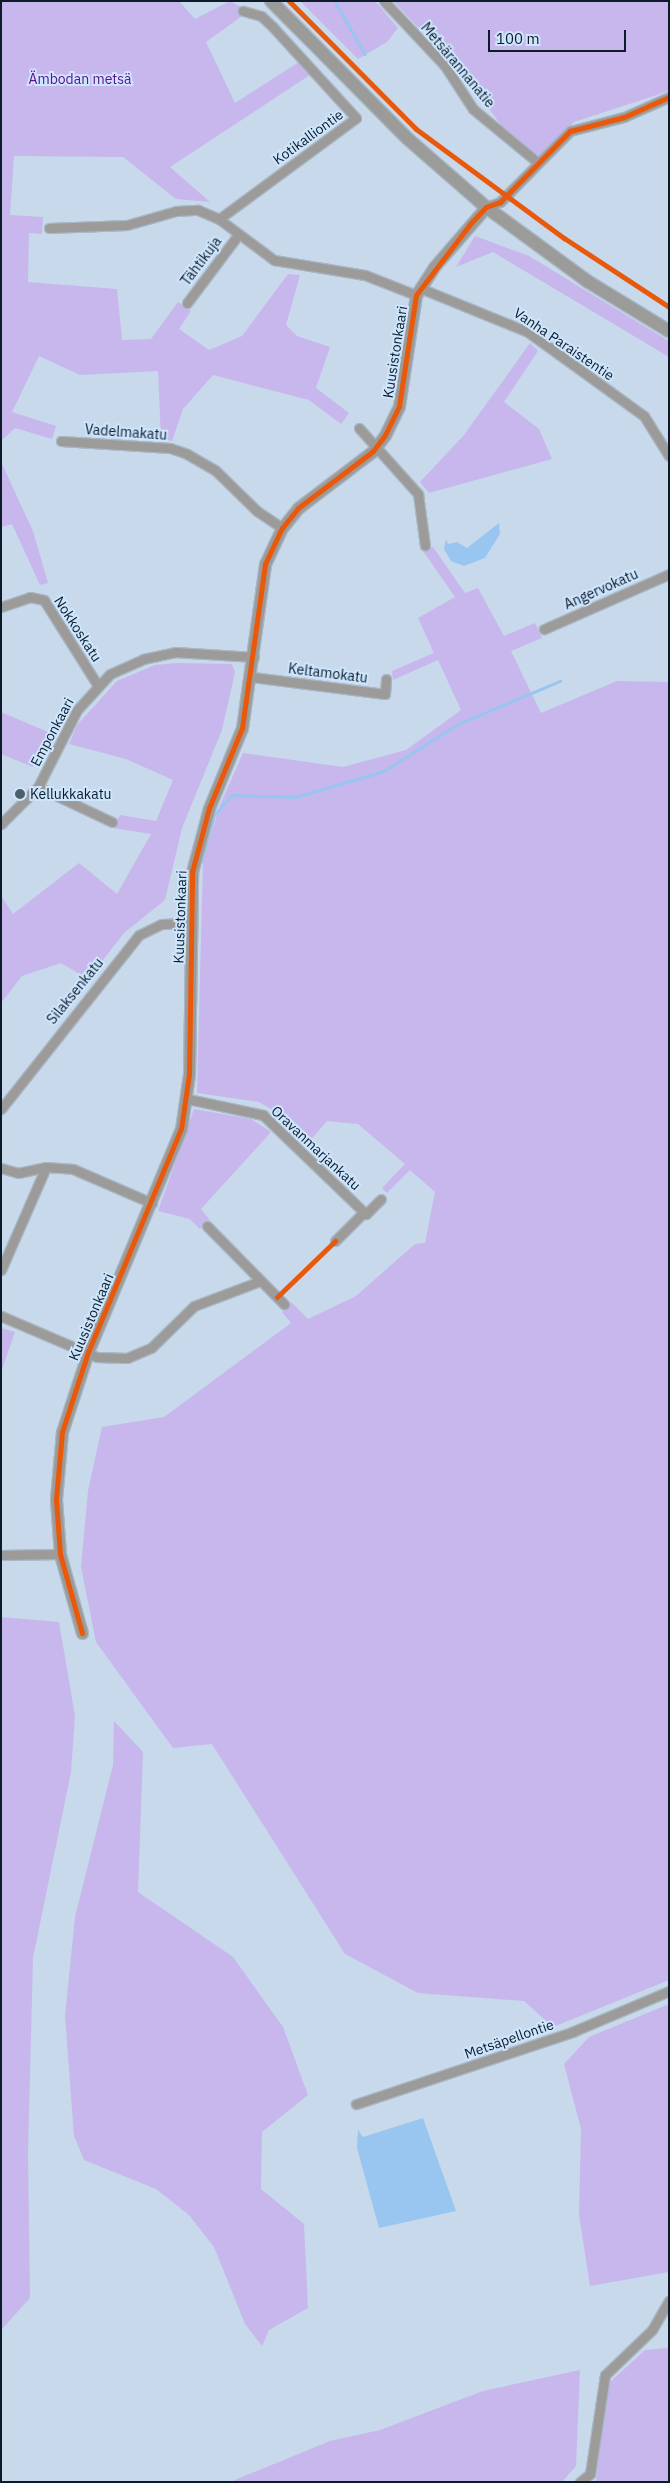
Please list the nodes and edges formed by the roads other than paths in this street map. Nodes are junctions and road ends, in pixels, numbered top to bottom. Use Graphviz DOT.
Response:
graph roads {
  1 [pos="271,1"];
  2 [pos="384,1"];
  3 [pos="243,11"];
  4 [pos="669,97"];
  5 [pos="537,162"];
  6 [pos="486,207"];
  7 [pos="219,219"];
  8 [pos="49,228"];
  9 [pos="238,235"];
  10 [pos="418,292"];
  11 [pos="187,304"];
  12 [pos="669,331"];
  13 [pos="359,428"];
  14 [pos="61,441"];
  15 [pos="377,446"];
  16 [pos="669,456"];
  17 [pos="282,528"];
  18 [pos="424,546"];
  19 [pos="669,574"];
  20 [pos="1,607"];
  21 [pos="544,629"];
  22 [pos="254,657"];
  23 [pos="252,677"];
  24 [pos="386,679"];
  25 [pos="98,684"];
  26 [pos="38,787"];
  27 [pos="112,822"];
  28 [pos="1,824"];
  29 [pos="190,923"];
  30 [pos="188,1099"];
  31 [pos="1,1108"];
  32 [pos="46,1167"];
  33 [pos="1,1168"];
  34 [pos="381,1199"];
  35 [pos="152,1203"];
  36 [pos="364,1212"];
  37 [pos="207,1226"];
  38 [pos="335,1241"];
  39 [pos="1,1270"];
  40 [pos="260,1281"];
  41 [pos="284,1304"];
  42 [pos="1,1316"];
  43 [pos="88,1352"];
  44 [pos="60,1554"];
  45 [pos="1,1555"];
  46 [pos="82,1633"];
  47 [pos="669,1991"];
  48 [pos="356,2104"];
  49 [pos="669,2301"];
  50 [pos="589,2478"];
  51 [pos="580,2482"];
  1 -- 6 [label="main road"];
  2 -- 5 [label="street, Metsärannanatie"];
  3 -- 7 [label="street, Kotikalliontie"];
  4 -- 5 [label="street"];
  5 -- 6 [label="street"];
  6 -- 10 [label="street"];
  6 -- 12 [label="main road"];
  7 -- 8 [label="street"];
  7 -- 9 [label="street, Vanha Paraistentie"];
  9 -- 10 [label="street, Vanha Paraistentie"];
  9 -- 11 [label="street, Tähtikuja"];
  10 -- 15 [label="street, Kuusistonkaari"];
  10 -- 16 [label="street, Vanha Paraistentie"];
  13 -- 15 [label="street"];
  14 -- 17 [label="street, Vadelmakatu"];
  15 -- 17 [label="street, Kuusistonkaari"];
  15 -- 18 [label="street"];
  17 -- 22 [label="street, Kuusistonkaari"];
  19 -- 21 [label="street, Angervokatu"];
  20 -- 25 [label="street, Nokkoskatu"];
  22 -- 23 [label="street, Kuusistonkaari"];
  22 -- 25 [label="street, Emponkaari"];
  23 -- 24 [label="street, Keltamokatu"];
  23 -- 29 [label="street, Kuusistonkaari"];
  25 -- 26 [label="street, Emponkaari"];
  26 -- 27 [label="street"];
  26 -- 28 [label="street, Emponkaari"];
  29 -- 30 [label="street, Kuusistonkaari"];
  29 -- 31 [label="street, Silaksenkatu"];
  30 -- 35 [label="street, Kuusistonkaari"];
  30 -- 36 [label="street, Oravanmarjankatu"];
  32 -- 33 [label="street"];
  32 -- 35 [label="street"];
  32 -- 39 [label="street"];
  34 -- 36 [label="street"];
  35 -- 43 [label="street, Kuusistonkaari"];
  36 -- 38 [label="street"];
  37 -- 40 [label="street"];
  40 -- 41 [label="street"];
  40 -- 43 [label="street"];
  42 -- 43 [label="street"];
  43 -- 44 [label="street, Kuusistonkaari"];
  44 -- 45 [label="street"];
  44 -- 46 [label="street, Kuusistonkaari"];
  47 -- 48 [label="street, Metsäpellontie"];
  49 -- 50 [label="street"];
  50 -- 51 [label="street"];
}
